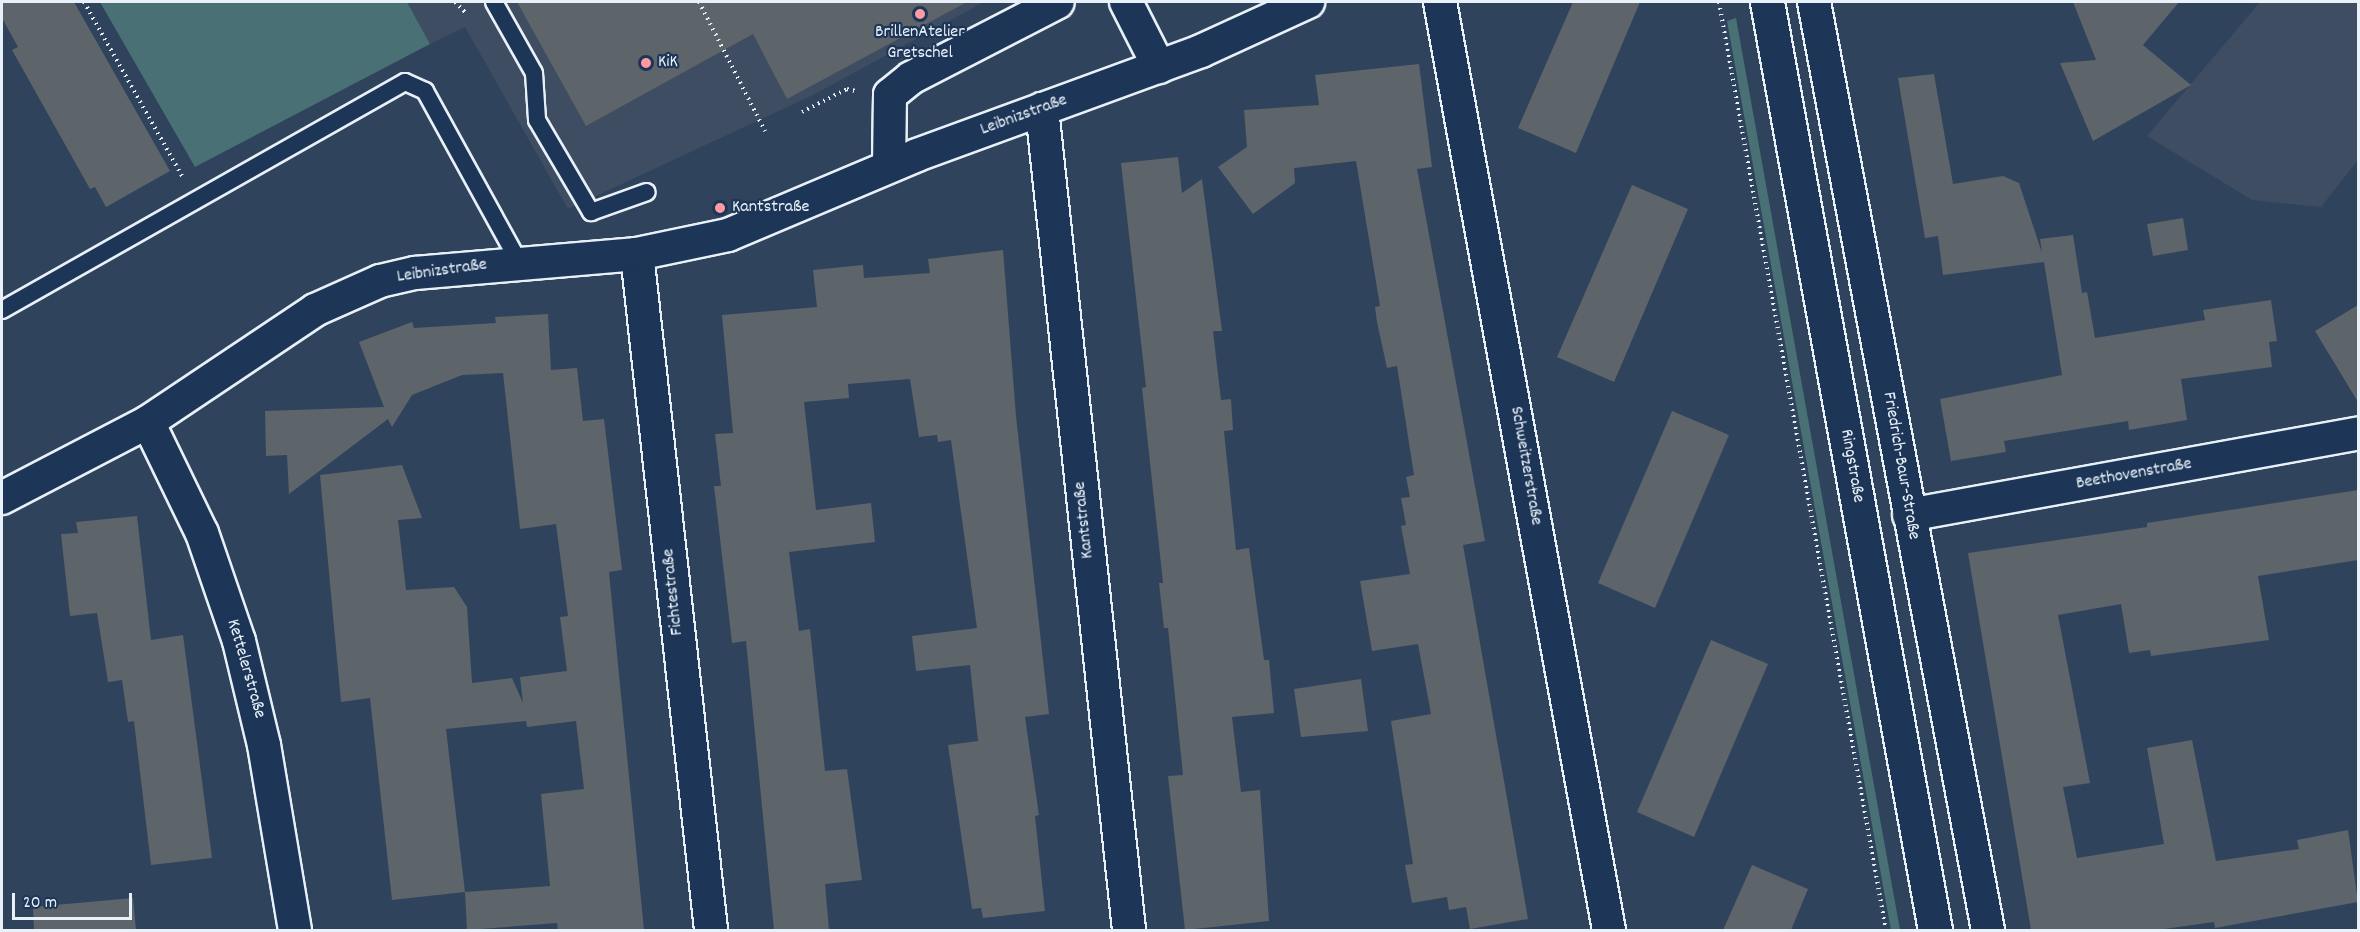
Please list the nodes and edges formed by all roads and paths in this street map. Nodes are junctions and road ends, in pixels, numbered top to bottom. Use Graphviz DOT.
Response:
graph roads {
  1 [pos="84,2"];
  2 [pos="494,2"];
  3 [pos="699,2"];
  4 [pos="1058,2"];
  5 [pos="1126,2"];
  6 [pos="1308,2"];
  7 [pos="1440,2"];
  8 [pos="1719,2"];
  9 [pos="1814,2"];
  10 [pos="1767,3"];
  11 [pos="1159,67"];
  12 [pos="890,95"];
  13 [pos="1042,109"];
  14 [pos="802,112"];
  15 [pos="765,131"];
  16 [pos="889,166"];
  17 [pos="647,192"];
  18 [pos="195,200"];
  19 [pos="637,254"];
  20 [pos="519,262"];
  21 [pos="2,310"];
  22 [pos="148,423"];
  23 [pos="2358,434"];
  24 [pos="2,498"];
  25 [pos="1909,515"];
  26 [pos="295,930"];
  27 [pos="711,930"];
  28 [pos="1129,930"];
  29 [pos="1609,930"];
  30 [pos="1886,930"];
  31 [pos="1935,930"];
  32 [pos="1988,930"];
  1 -- 18 [label="path"];
  2 -- 17 [label="lane"];
  3 -- 15 [label="path"];
  4 -- 12 [label="street"];
  5 -- 11 [label="street"];
  6 -- 11 [label="street, Leibnizstraße"];
  7 -- 29 [label="street, Schweitzerstraße"];
  8 -- 30 [label="path"];
  9 -- 25 [label="street, Friedrich-Baur-Straße"];
  10 -- 31 [label="main road, Ringstraße"];
  11 -- 13 [label="street, Leibnizstraße"];
  12 -- 14 [label="path"];
  12 -- 16 [label="street"];
  13 -- 16 [label="street, Leibnizstraße"];
  13 -- 28 [label="street, Kantstraße"];
  16 -- 19 [label="street, Leibnizstraße"];
  18 -- 20 [label="lane"];
  18 -- 21 [label="lane"];
  19 -- 20 [label="street, Leibnizstraße"];
  19 -- 27 [label="street, Fichtestraße"];
  20 -- 22 [label="street, Leibnizstraße"];
  22 -- 24 [label="street, Leibnizstraße"];
  22 -- 26 [label="street, Kettelerstraße"];
  23 -- 25 [label="street, Beethovenstraße"];
  25 -- 32 [label="street, Friedrich-Baur-Straße"];
}
